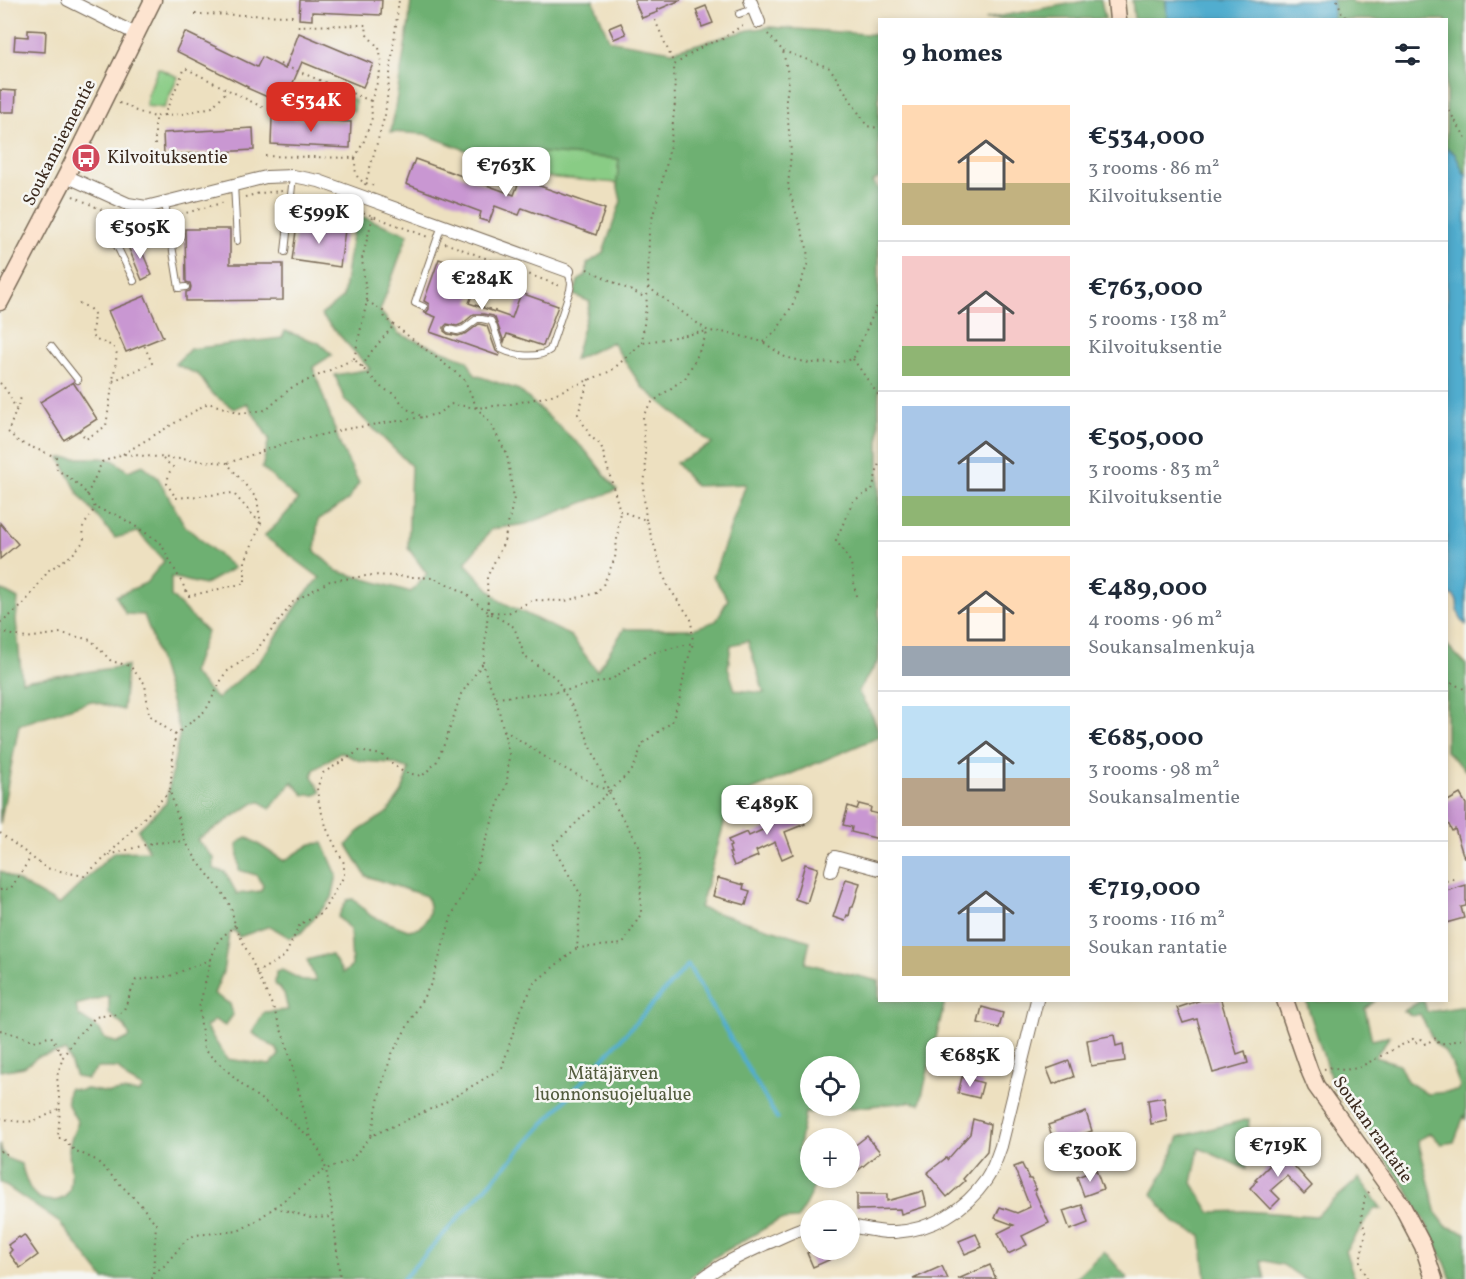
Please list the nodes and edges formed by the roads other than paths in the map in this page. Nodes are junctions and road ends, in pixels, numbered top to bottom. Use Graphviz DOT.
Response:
graph roads {
  1 [pos="68,0"];
  2 [pos="153,0"];
  3 [pos="1116,0"];
  4 [pos="755,12"];
  5 [pos="740,14"];
  6 [pos="1118,18"];
  7 [pos="136,34"];
  8 [pos="66,176"];
  9 [pos="293,176"];
  10 [pos="234,184"];
  11 [pos="165,202"];
  12 [pos="442,225"];
  13 [pos="237,241"];
  14 [pos="115,242"];
  15 [pos="285,252"];
  16 [pos="568,271"];
  17 [pos="134,281"];
  18 [pos="186,287"];
  19 [pos="0,302"];
  20 [pos="424,307"];
  21 [pos="449,329"];
  22 [pos="51,346"];
  23 [pos="78,380"];
  24 [pos="878,869"];
  25 [pos="831,871"];
  26 [pos="1037,1002"];
  27 [pos="1286,1002"];
  28 [pos="860,1227"];
  29 [pos="800,1230"];
  30 [pos="702,1279"];
  31 [pos="1434,1279"];
  1 -- 7 [label="street"];
  2 -- 7 [label="street, Soukanniementie"];
  3 -- 6 [label="street"];
  4 -- 5 [label="lane"];
  7 -- 8 [label="street, Soukanniementie"];
  8 -- 11 [label="street"];
  8 -- 19 [label="street, Soukanniementie"];
  9 -- 10 [label="street"];
  9 -- 12 [label="street"];
  9 -- 15 [label="lane"];
  10 -- 11 [label="street"];
  10 -- 13 [label="lane"];
  11 -- 18 [label="lane"];
  12 -- 16 [label="street"];
  12 -- 20 [label="lane"];
  14 -- 17 [label="lane"];
  16 -- 21 [label="lane"];
  22 -- 23 [label="lane"];
  24 -- 25 [label="street"];
  26 -- 28 [label="street"];
  27 -- 31 [label="street, Soukan rantatie"];
  29 -- 30 [label="street"];
}
